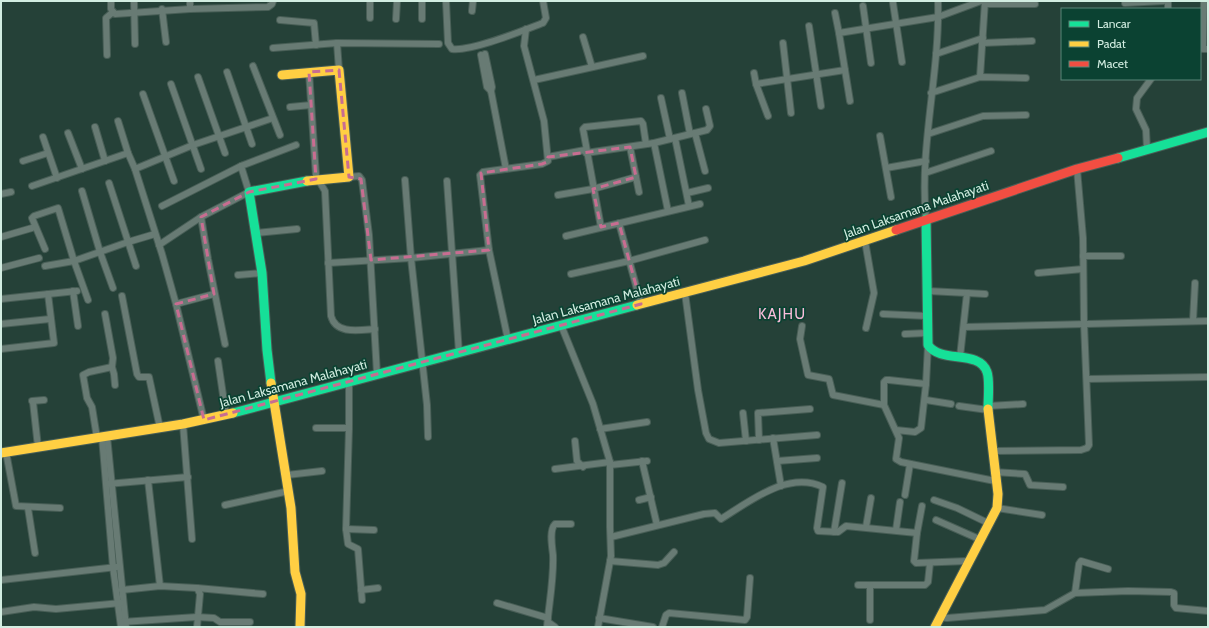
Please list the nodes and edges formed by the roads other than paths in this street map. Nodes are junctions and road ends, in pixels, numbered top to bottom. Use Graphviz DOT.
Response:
graph roads {
  1 [pos="111,1"];
  2 [pos="134,1"];
  3 [pos="190,1"];
  4 [pos="218,1"];
  5 [pos="273,1"];
  6 [pos="370,1"];
  7 [pos="397,1"];
  8 [pos="422,1"];
  9 [pos="446,1"];
  10 [pos="473,1"];
  11 [pos="543,1"];
  12 [pos="938,1"];
  13 [pos="1163,1"];
  14 [pos="1204,1"];
  15 [pos="984,2"];
  16 [pos="893,3"];
  17 [pos="1125,3"];
  18 [pos="247,4"];
  19 [pos="1035,4"];
  20 [pos="863,6"];
  21 [pos="1136,6"];
  22 [pos="190,8"];
  23 [pos="218,8"];
  24 [pos="162,9"];
  25 [pos="472,11"];
  26 [pos="113,12"];
  27 [pos="133,12"];
  28 [pos="835,13"];
  29 [pos="938,17"];
  30 [pos="370,18"];
  31 [pos="396,19"];
  32 [pos="422,19"];
  33 [pos="280,20"];
  34 [pos="897,24"];
  35 [pos="809,26"];
  36 [pos="866,28"];
  37 [pos="526,30"];
  38 [pos="839,33"];
  39 [pos="584,37"];
  40 [pos="982,40"];
  41 [pos="1032,41"];
  42 [pos="166,42"];
  43 [pos="337,43"];
  44 [pos="783,43"];
  45 [pos="135,44"];
  46 [pos="438,44"];
  47 [pos="316,45"];
  48 [pos="273,48"];
  49 [pos="1204,49"];
  50 [pos="483,54"];
  51 [pos="936,54"];
  52 [pos="107,55"];
  53 [pos="643,56"];
  54 [pos="902,62"];
  55 [pos="872,63"];
  56 [pos="253,66"];
  57 [pos="592,67"];
  58 [pos="339,70"];
  59 [pos="845,70"];
  60 [pos="227,72"];
  61 [pos="309,72"];
  62 [pos="754,73"];
  63 [pos="816,74"];
  64 [pos="282,75"];
  65 [pos="198,77"];
  66 [pos="980,77"];
  67 [pos="787,78"];
  68 [pos="1026,78"];
  69 [pos="534,80"];
  70 [pos="1150,80"];
  71 [pos="171,84"];
  72 [pos="756,84"];
  73 [pos="682,93"];
  74 [pos="931,93"];
  75 [pos="143,94"];
  76 [pos="661,98"];
  77 [pos="850,101"];
  78 [pos="311,105"];
  79 [pos="821,106"];
  80 [pos="290,107"];
  81 [pos="706,108"];
  82 [pos="791,113"];
  83 [pos="1026,115"];
  84 [pos="768,116"];
  85 [pos="273,118"];
  86 [pos="118,121"];
  87 [pos="246,127"];
  88 [pos="94,128"];
  89 [pos="1208,132"];
  90 [pos="68,133"];
  91 [pos="693,134"];
  92 [pos="928,134"];
  93 [pos="220,136"];
  94 [pos="280,136"];
  95 [pos="880,136"];
  96 [pos="43,138"];
  97 [pos="672,139"];
  98 [pos="654,143"];
  99 [pos="252,144"];
  100 [pos="646,144"];
  101 [pos="194,145"];
  102 [pos="296,145"];
  103 [pos="630,147"];
  104 [pos="1147,149"];
  105 [pos="991,151"];
  106 [pos="586,152"];
  107 [pos="48,153"];
  108 [pos="128,153"];
  109 [pos="225,153"];
  110 [pos="166,155"];
  111 [pos="548,156"];
  112 [pos="926,160"];
  113 [pos="23,161"];
  114 [pos="105,161"];
  115 [pos="241,166"];
  116 [pos="134,168"];
  117 [pos="886,168"];
  118 [pos="82,169"];
  119 [pos="201,169"];
  120 [pos="506,169"];
  121 [pos="1077,169"];
  122 [pos="705,171"];
  123 [pos="925,173"];
  124 [pos="349,177"];
  125 [pos="636,177"];
  126 [pos="56,178"];
  127 [pos="317,179"];
  128 [pos="174,180"];
  129 [pos="405,180"];
  130 [pos="447,182"];
  131 [pos="109,183"];
  132 [pos="32,186"];
  133 [pos="593,188"];
  134 [pos="708,188"];
  135 [pos="82,191"];
  136 [pos="11,192"];
  137 [pos="249,192"];
  138 [pos="639,192"];
  139 [pos="687,193"];
  140 [pos="1,194"];
  141 [pos="558,195"];
  142 [pos="891,196"];
  143 [pos="700,204"];
  144 [pos="162,206"];
  145 [pos="690,206"];
  146 [pos="668,211"];
  147 [pos="201,217"];
  148 [pos="926,219"];
  149 [pos="619,223"];
  150 [pos="601,227"];
  151 [pos="32,228"];
  152 [pos="297,229"];
  153 [pos="256,232"];
  154 [pos="155,234"];
  155 [pos="566,236"];
  156 [pos="1,237"];
  157 [pos="705,240"];
  158 [pos="865,241"];
  159 [pos="128,242"];
  160 [pos="159,245"];
  161 [pos="45,249"];
  162 [pos="489,250"];
  163 [pos="100,252"];
  164 [pos="452,254"];
  165 [pos="1083,256"];
  166 [pos="1121,256"];
  167 [pos="39,258"];
  168 [pos="410,258"];
  169 [pos="371,260"];
  170 [pos="74,261"];
  171 [pos="629,261"];
  172 [pos="328,263"];
  173 [pos="45,266"];
  174 [pos="136,266"];
  175 [pos="1,268"];
  176 [pos="1083,269"];
  177 [pos="1038,272"];
  178 [pos="262,273"];
  179 [pos="571,274"];
  180 [pos="238,275"];
  181 [pos="1194,284"];
  182 [pos="113,288"];
  183 [pos="928,291"];
  184 [pos="967,292"];
  185 [pos="684,293"];
  186 [pos="48,294"];
  187 [pos="214,294"];
  188 [pos="985,294"];
  189 [pos="122,296"];
  190 [pos="1,298"];
  191 [pos="88,300"];
  192 [pos="176,304"];
  193 [pos="642,304"];
  194 [pos="104,314"];
  195 [pos="883,314"];
  196 [pos="927,316"];
  197 [pos="50,319"];
  198 [pos="1193,321"];
  199 [pos="1208,321"];
  200 [pos="1084,323"];
  201 [pos="1,324"];
  202 [pos="561,325"];
  203 [pos="78,326"];
  204 [pos="802,326"];
  205 [pos="964,326"];
  206 [pos="866,328"];
  207 [pos="375,329"];
  208 [pos="927,333"];
  209 [pos="905,334"];
  210 [pos="508,340"];
  211 [pos="225,344"];
  212 [pos="928,345"];
  213 [pos="1,349"];
  214 [pos="459,353"];
  215 [pos="960,357"];
  216 [pos="218,361"];
  217 [pos="422,362"];
  218 [pos="112,367"];
  219 [pos="377,374"];
  220 [pos="1208,377"];
  221 [pos="1087,379"];
  222 [pos="349,382"];
  223 [pos="926,384"];
  224 [pos="115,385"];
  225 [pos="44,400"];
  226 [pos="926,400"];
  227 [pos="274,402"];
  228 [pos="951,404"];
  229 [pos="1023,404"];
  230 [pos="884,405"];
  231 [pos="959,406"];
  232 [pos="988,408"];
  233 [pos="810,409"];
  234 [pos="743,413"];
  235 [pos="226,415"];
  236 [pos="204,420"];
  237 [pos="647,422"];
  238 [pos="183,424"];
  239 [pos="160,428"];
  240 [pos="316,428"];
  241 [pos="349,428"];
  242 [pos="600,429"];
  243 [pos="896,430"];
  244 [pos="817,435"];
  245 [pos="428,436"];
  246 [pos="102,437"];
  247 [pos="773,438"];
  248 [pos="759,440"];
  249 [pos="575,441"];
  250 [pos="746,441"];
  251 [pos="38,447"];
  252 [pos="992,451"];
  253 [pos="4,453"];
  254 [pos="817,458"];
  255 [pos="777,461"];
  256 [pos="610,463"];
  257 [pos="910,464"];
  258 [pos="583,467"];
  259 [pos="555,469"];
  260 [pos="322,471"];
  261 [pos="286,476"];
  262 [pos="188,477"];
  263 [pos="995,477"];
  264 [pos="148,480"];
  265 [pos="842,483"];
  266 [pos="108,484"];
  267 [pos="781,486"];
  268 [pos="1062,487"];
  269 [pos="289,491"];
  270 [pos="905,495"];
  271 [pos="651,497"];
  272 [pos="871,498"];
  273 [pos="639,500"];
  274 [pos="934,500"];
  275 [pos="900,502"];
  276 [pos="226,505"];
  277 [pos="922,506"];
  278 [pos="28,508"];
  279 [pos="60,508"];
  280 [pos="997,508"];
  281 [pos="1042,514"];
  282 [pos="936,520"];
  283 [pos="988,523"];
  284 [pos="571,524"];
  285 [pos="657,525"];
  286 [pos="866,527"];
  287 [pos="346,529"];
  288 [pos="374,530"];
  289 [pos="896,530"];
  290 [pos="834,532"];
  291 [pos="917,533"];
  292 [pos="610,537"];
  293 [pos="192,539"];
  294 [pos="980,539"];
  295 [pos="674,552"];
  296 [pos="35,553"];
  297 [pos="610,561"];
  298 [pos="968,561"];
  299 [pos="930,563"];
  300 [pos="116,567"];
  301 [pos="1108,569"];
  302 [pos="750,578"];
  303 [pos="1,580"];
  304 [pos="858,585"];
  305 [pos="870,585"];
  306 [pos="160,586"];
  307 [pos="197,588"];
  308 [pos="378,588"];
  309 [pos="122,590"];
  310 [pos="361,590"];
  311 [pos="263,594"];
  312 [pos="1075,594"];
  313 [pos="362,600"];
  314 [pos="121,603"];
  315 [pos="497,604"];
  316 [pos="1208,611"];
  317 [pos="1,612"];
  318 [pos="197,616"];
  319 [pos="940,617"];
  320 [pos="599,618"];
  321 [pos="870,620"];
  322 [pos="250,622"];
  323 [pos="548,622"];
  324 [pos="123,624"];
  325 [pos="197,627"];
  326 [pos="300,627"];
  327 [pos="555,627"];
  328 [pos="598,627"];
  329 [pos="653,627"];
  330 [pos="662,627"];
  331 [pos="935,627"];
  1 -- 26 [label="street"];
  2 -- 27 [label="street"];
  3 -- 22 [label="street"];
  4 -- 23 [label="street"];
  5 -- 18 [label="street"];
  6 -- 30 [label="street"];
  7 -- 31 [label="street"];
  8 -- 32 [label="street"];
  9 -- 37 [label="street"];
  10 -- 25 [label="street"];
  11 -- 37 [label="street"];
  12 -- 29 [label="street"];
  13 -- 21 [label="street"];
  14 -- 49 [label="street"];
  15 -- 19 [label="street"];
  15 -- 29 [label="street"];
  15 -- 40 [label="street"];
  16 -- 34 [label="street"];
  17 -- 21 [label="street"];
  18 -- 23 [label="street"];
  20 -- 36 [label="street"];
  22 -- 23 [label="street"];
  22 -- 24 [label="street"];
  24 -- 27 [label="street"];
  24 -- 42 [label="street"];
  26 -- 27 [label="street"];
  26 -- 52 [label="street"];
  27 -- 45 [label="street"];
  28 -- 38 [label="street"];
  29 -- 34 [label="street"];
  29 -- 51 [label="street"];
  33 -- 47 [label="street"];
  34 -- 36 [label="street"];
  34 -- 54 [label="street"];
  35 -- 63 [label="street"];
  36 -- 38 [label="street"];
  36 -- 55 [label="street"];
  37 -- 69 [label="street"];
  38 -- 59 [label="street"];
  39 -- 57 [label="street"];
  40 -- 41 [label="street"];
  40 -- 51 [label="street"];
  40 -- 66 [label="street"];
  43 -- 46 [label="street"];
  43 -- 47 [label="street"];
  43 -- 58 [label="street"];
  44 -- 67 [label="street"];
  47 -- 48 [label="street"];
  50 -- 120 [label="street"];
  51 -- 74 [label="street"];
  53 -- 57 [label="street"];
  56 -- 85 [label="street"];
  57 -- 69 [label="street"];
  58 -- 61 [label="main road"];
  58 -- 124 [label="main road"];
  59 -- 63 [label="street"];
  59 -- 77 [label="street"];
  60 -- 87 [label="street"];
  61 -- 64 [label="main road"];
  61 -- 78 [label="street"];
  62 -- 72 [label="street"];
  63 -- 67 [label="street"];
  63 -- 79 [label="street"];
  65 -- 93 [label="street"];
  66 -- 68 [label="street"];
  66 -- 74 [label="street"];
  67 -- 72 [label="street"];
  67 -- 82 [label="street"];
  69 -- 111 [label="street"];
  70 -- 104 [label="street"];
  71 -- 101 [label="street"];
  72 -- 84 [label="street"];
  73 -- 91 [label="street"];
  74 -- 92 [label="street"];
  75 -- 110 [label="street"];
  76 -- 97 [label="street"];
  78 -- 80 [label="street"];
  78 -- 127 [label="street"];
  81 -- 91 [label="street"];
  83 -- 92 [label="street"];
  85 -- 87 [label="street"];
  85 -- 94 [label="street"];
  86 -- 108 [label="street"];
  87 -- 93 [label="street"];
  87 -- 99 [label="street"];
  88 -- 114 [label="street"];
  89 -- 104 [label="main road, Jalan Laksamana Malahayati"];
  90 -- 118 [label="street"];
  91 -- 97 [label="street"];
  91 -- 122 [label="street"];
  92 -- 112 [label="street"];
  93 -- 101 [label="street"];
  93 -- 109 [label="street"];
  95 -- 117 [label="street"];
  96 -- 107 [label="street"];
  97 -- 98 [label="street"];
  97 -- 139 [label="street"];
  98 -- 100 [label="street"];
  98 -- 146 [label="street"];
  100 -- 103 [label="street"];
  100 -- 106 [label="street"];
  101 -- 110 [label="street"];
  101 -- 119 [label="street"];
  102 -- 115 [label="street"];
  103 -- 106 [label="street"];
  103 -- 125 [label="street"];
  104 -- 121 [label="main road, Jalan Laksamana Malahayati"];
  105 -- 123 [label="street"];
  106 -- 111 [label="street"];
  106 -- 133 [label="street"];
  107 -- 113 [label="street"];
  107 -- 126 [label="street"];
  108 -- 114 [label="street"];
  108 -- 116 [label="street"];
  110 -- 116 [label="street"];
  110 -- 128 [label="street"];
  111 -- 120 [label="street"];
  112 -- 117 [label="street"];
  112 -- 123 [label="street"];
  114 -- 118 [label="street"];
  115 -- 137 [label="street"];
  115 -- 144 [label="street"];
  116 -- 154 [label="street"];
  117 -- 142 [label="street"];
  118 -- 126 [label="street"];
  120 -- 162 [label="street"];
  121 -- 148 [label="main road, Jalan Laksamana Malahayati"];
  121 -- 165 [label="street"];
  123 -- 148 [label="street"];
  124 -- 127 [label="main road"];
  124 -- 169 [label="street"];
  125 -- 133 [label="street"];
  125 -- 138 [label="street"];
  126 -- 132 [label="street"];
  127 -- 137 [label="main road"];
  127 -- 172 [label="street"];
  129 -- 168 [label="street"];
  130 -- 164 [label="street"];
  131 -- 159 [label="street"];
  133 -- 141 [label="street"];
  133 -- 150 [label="street"];
  134 -- 139 [label="street"];
  135 -- 163 [label="street"];
  136 -- 140 [label="street"];
  137 -- 147 [label="street"];
  137 -- 153 [label="main road"];
  139 -- 145 [label="street"];
  143 -- 145 [label="street"];
  145 -- 146 [label="street"];
  146 -- 149 [label="street"];
  147 -- 160 [label="street"];
  147 -- 187 [label="street"];
  148 -- 158 [label="main road, Jalan Laksamana Malahayati"];
  148 -- 183 [label="main road"];
  149 -- 150 [label="street"];
  149 -- 171 [label="street"];
  150 -- 155 [label="street"];
  151 -- 156 [label="street"];
  152 -- 153 [label="street"];
  153 -- 178 [label="main road"];
  154 -- 159 [label="street"];
  154 -- 160 [label="street"];
  157 -- 171 [label="street"];
  158 -- 185 [label="main road, Jalan Laksamana Malahayati"];
  158 -- 206 [label="street"];
  159 -- 163 [label="street"];
  159 -- 174 [label="street"];
  160 -- 192 [label="street"];
  161 -- 170 [label="street"];
  162 -- 164 [label="street"];
  162 -- 210 [label="street"];
  163 -- 170 [label="street"];
  163 -- 182 [label="street"];
  164 -- 168 [label="street"];
  164 -- 214 [label="street"];
  165 -- 166 [label="street"];
  165 -- 176 [label="street"];
  167 -- 175 [label="street"];
  168 -- 169 [label="street"];
  168 -- 217 [label="street"];
  169 -- 172 [label="street"];
  169 -- 207 [label="street"];
  170 -- 173 [label="street"];
  170 -- 191 [label="street"];
  171 -- 179 [label="street"];
  171 -- 193 [label="street"];
  172 -- 207 [label="street"];
  176 -- 177 [label="street"];
  176 -- 200 [label="street"];
  178 -- 180 [label="street"];
  178 -- 227 [label="main road"];
  181 -- 198 [label="street"];
  183 -- 184 [label="street"];
  183 -- 196 [label="main road"];
  184 -- 188 [label="street"];
  184 -- 205 [label="street"];
  185 -- 193 [label="main road, Jalan Laksamana Malahayati"];
  185 -- 250 [label="street"];
  186 -- 190 [label="street"];
  186 -- 197 [label="street"];
  186 -- 203 [label="street"];
  187 -- 192 [label="street"];
  187 -- 211 [label="street"];
  189 -- 239 [label="street"];
  192 -- 236 [label="street"];
  193 -- 202 [label="main road, Jalan Laksamana Malahayati"];
  194 -- 218 [label="street"];
  195 -- 196 [label="street"];
  196 -- 208 [label="main road"];
  197 -- 201 [label="street"];
  197 -- 213 [label="street"];
  198 -- 199 [label="street"];
  198 -- 200 [label="street"];
  200 -- 205 [label="street"];
  200 -- 221 [label="street"];
  202 -- 210 [label="main road, Jalan Laksamana Malahayati"];
  202 -- 242 [label="street"];
  204 -- 230 [label="street"];
  205 -- 215 [label="street"];
  207 -- 219 [label="street"];
  208 -- 209 [label="street"];
  208 -- 212 [label="main road"];
  210 -- 214 [label="main road, Jalan Laksamana Malahayati"];
  212 -- 215 [label="main road"];
  212 -- 223 [label="street"];
  214 -- 217 [label="main road, Jalan Laksamana Malahayati"];
  215 -- 232 [label="main road"];
  216 -- 235 [label="street"];
  217 -- 219 [label="main road, Jalan Laksamana Malahayati"];
  217 -- 245 [label="street"];
  218 -- 224 [label="street"];
  218 -- 246 [label="street"];
  219 -- 222 [label="main road, Jalan Laksamana Malahayati"];
  220 -- 221 [label="street"];
  221 -- 252 [label="street"];
  222 -- 227 [label="main road, Jalan Laksamana Malahayati"];
  222 -- 241 [label="street"];
  223 -- 226 [label="street"];
  223 -- 230 [label="street"];
  225 -- 251 [label="street"];
  226 -- 228 [label="street"];
  226 -- 243 [label="street"];
  227 -- 235 [label="main road, Jalan Laksamana Malahayati"];
  227 -- 261 [label="main road"];
  229 -- 232 [label="street"];
  230 -- 243 [label="street"];
  231 -- 232 [label="street"];
  232 -- 252 [label="main road"];
  233 -- 248 [label="street"];
  234 -- 250 [label="street"];
  235 -- 236 [label="main road, Jalan Laksamana Malahayati"];
  236 -- 238 [label="main road, Jalan Laksamana Malahayati"];
  237 -- 242 [label="street"];
  238 -- 239 [label="main road, Jalan Laksamana Malahayati"];
  238 -- 262 [label="street"];
  239 -- 246 [label="main road, Jalan Laksamana Malahayati"];
  240 -- 241 [label="street"];
  241 -- 287 [label="street"];
  242 -- 256 [label="street"];
  243 -- 257 [label="street"];
  244 -- 247 [label="street"];
  246 -- 251 [label="main road, Jalan Laksamana Malahayati"];
  246 -- 266 [label="street"];
  247 -- 248 [label="street"];
  247 -- 255 [label="street"];
  248 -- 250 [label="street"];
  249 -- 258 [label="street"];
  251 -- 253 [label="main road, Jalan Laksamana Malahayati"];
  252 -- 263 [label="main road"];
  253 -- 278 [label="street"];
  254 -- 255 [label="street"];
  255 -- 267 [label="street"];
  256 -- 258 [label="street"];
  256 -- 271 [label="street"];
  256 -- 292 [label="street"];
  257 -- 263 [label="street"];
  257 -- 270 [label="street"];
  258 -- 259 [label="street"];
  260 -- 261 [label="street"];
  261 -- 269 [label="main road"];
  262 -- 264 [label="street"];
  262 -- 293 [label="street"];
  263 -- 268 [label="street"];
  263 -- 280 [label="main road"];
  264 -- 266 [label="street"];
  264 -- 306 [label="street"];
  265 -- 290 [label="street"];
  266 -- 300 [label="street"];
  267 -- 285 [label="street"];
  267 -- 290 [label="street"];
  269 -- 276 [label="street"];
  269 -- 326 [label="main road"];
  271 -- 273 [label="street"];
  271 -- 285 [label="street"];
  272 -- 286 [label="street"];
  274 -- 283 [label="street"];
  275 -- 289 [label="street"];
  277 -- 291 [label="street"];
  278 -- 279 [label="street"];
  278 -- 296 [label="street"];
  280 -- 281 [label="street"];
  280 -- 283 [label="main road"];
  282 -- 294 [label="street"];
  283 -- 294 [label="main road"];
  284 -- 323 [label="street"];
  285 -- 292 [label="street"];
  286 -- 289 [label="street"];
  286 -- 290 [label="street"];
  287 -- 288 [label="street"];
  287 -- 310 [label="street"];
  289 -- 291 [label="street"];
  291 -- 299 [label="street"];
  292 -- 297 [label="street"];
  294 -- 298 [label="main road"];
  295 -- 297 [label="street"];
  297 -- 320 [label="street"];
  298 -- 299 [label="street"];
  298 -- 319 [label="main road"];
  299 -- 305 [label="street"];
  300 -- 303 [label="street"];
  300 -- 309 [label="street"];
  300 -- 314 [label="street"];
  301 -- 312 [label="street"];
  302 -- 330 [label="street"];
  304 -- 305 [label="street"];
  305 -- 321 [label="street"];
  306 -- 307 [label="street"];
  306 -- 309 [label="street"];
  307 -- 311 [label="street"];
  307 -- 318 [label="street"];
  308 -- 310 [label="street"];
  309 -- 314 [label="street"];
  310 -- 313 [label="street"];
  312 -- 316 [label="street"];
  312 -- 319 [label="street"];
  314 -- 317 [label="street"];
  314 -- 324 [label="street"];
  315 -- 323 [label="street"];
  318 -- 322 [label="street"];
  318 -- 324 [label="street"];
  318 -- 325 [label="street"];
  319 -- 331 [label="main road"];
  320 -- 328 [label="street"];
  320 -- 329 [label="street"];
  323 -- 327 [label="street"];
}
